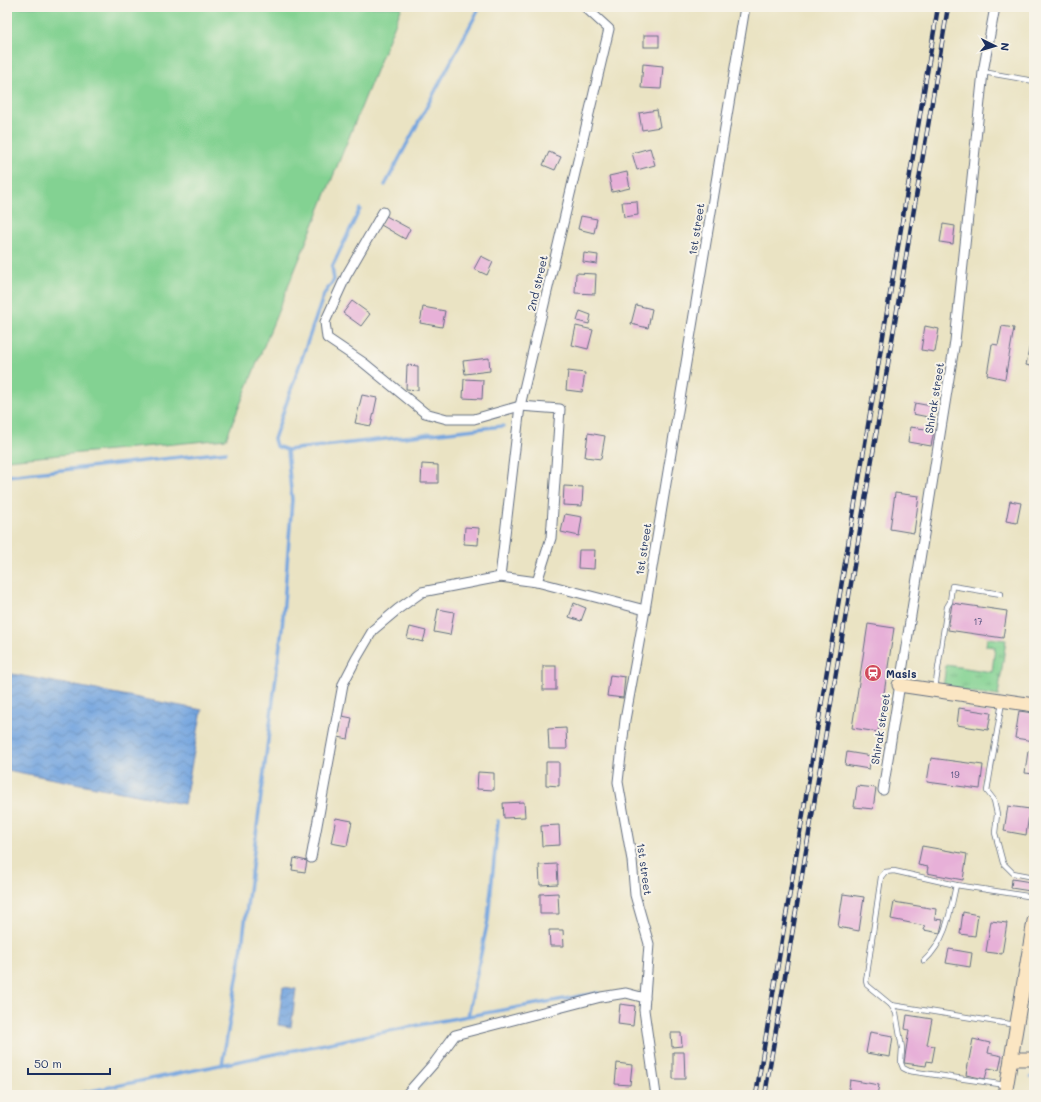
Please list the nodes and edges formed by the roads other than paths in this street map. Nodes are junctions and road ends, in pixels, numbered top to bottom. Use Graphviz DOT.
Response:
graph roads {
  1 [pos="586,7"];
  2 [pos="745,7"];
  3 [pos="995,7"];
  4 [pos="984,72"];
  5 [pos="1034,81"];
  6 [pos="383,212"];
  7 [pos="520,406"];
  8 [pos="500,577"];
  9 [pos="537,582"];
  10 [pos="1001,594"];
  11 [pos="645,610"];
  12 [pos="900,685"];
  13 [pos="934,691"];
  14 [pos="1002,701"];
  15 [pos="1034,705"];
  16 [pos="883,790"];
  17 [pos="311,858"];
  18 [pos="1034,877"];
  19 [pos="956,885"];
  20 [pos="1034,897"];
  21 [pos="1034,921"];
  22 [pos="924,962"];
  23 [pos="645,998"];
  24 [pos="891,1005"];
  25 [pos="1017,1026"];
  26 [pos="1011,1059"];
  27 [pos="1034,1059"];
  28 [pos="1006,1090"];
  29 [pos="406,1095"];
  30 [pos="656,1095"];
  1 -- 7 [label="street, 2nd street"];
  2 -- 11 [label="street, 1st street"];
  3 -- 4 [label="street, Shirak street"];
  4 -- 5 [label="lane"];
  4 -- 12 [label="street, Shirak street"];
  6 -- 7 [label="street"];
  7 -- 8 [label="street, 2nd street"];
  7 -- 9 [label="street"];
  8 -- 9 [label="street"];
  8 -- 17 [label="street"];
  9 -- 11 [label="street"];
  10 -- 13 [label="lane"];
  11 -- 23 [label="street, 1st street"];
  12 -- 13 [label="main road"];
  12 -- 16 [label="street, Shirak street"];
  13 -- 14 [label="main road"];
  14 -- 15 [label="main road"];
  14 -- 18 [label="lane"];
  19 -- 20 [label="lane"];
  19 -- 22 [label="lane"];
  19 -- 24 [label="lane"];
  21 -- 25 [label="main road"];
  23 -- 29 [label="street"];
  23 -- 30 [label="street, 1st street"];
  24 -- 25 [label="lane"];
  24 -- 28 [label="lane"];
  25 -- 26 [label="main road"];
  26 -- 27 [label="main road"];
  26 -- 28 [label="main road"];
}
